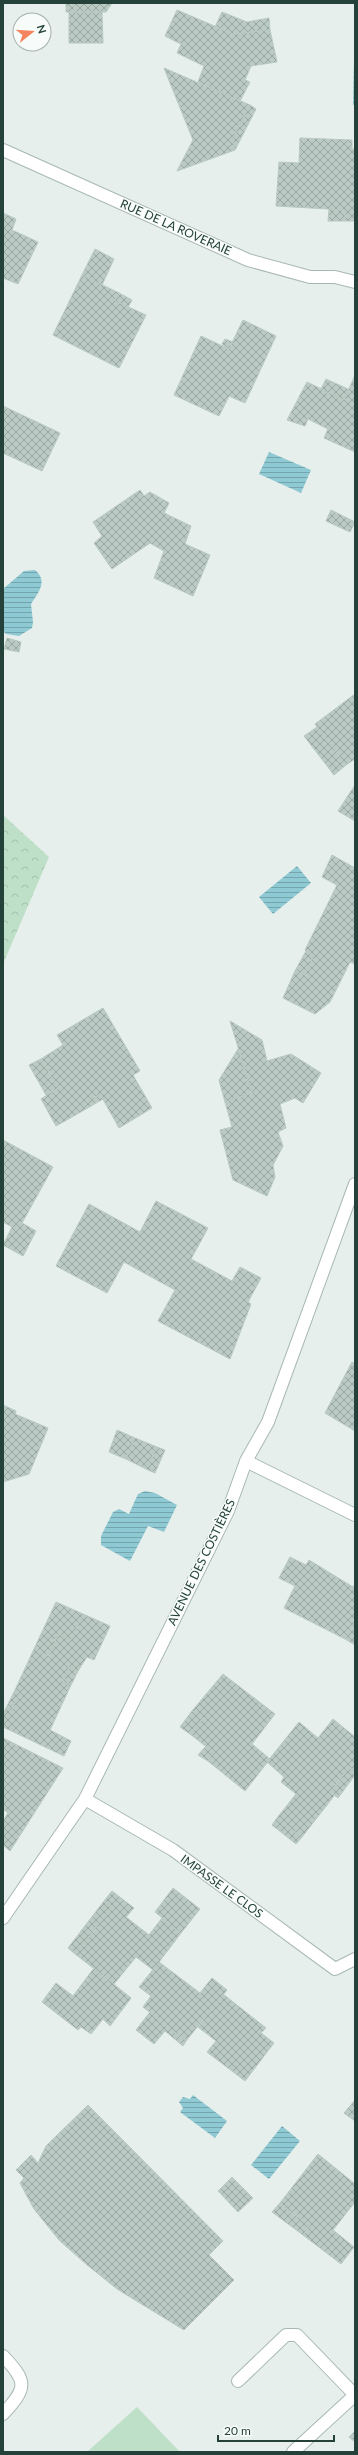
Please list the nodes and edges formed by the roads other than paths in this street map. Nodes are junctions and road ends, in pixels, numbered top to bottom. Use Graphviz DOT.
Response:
graph roads {
  1 [pos="3,150"];
  2 [pos="355,282"];
  3 [pos="355,1184"];
  4 [pos="246,1462"];
  5 [pos="355,1515"];
  6 [pos="85,1799"];
  7 [pos="3,1918"];
  8 [pos="355,1959"];
  9 [pos="3,2356"];
  10 [pos="238,2381"];
  11 [pos="355,2395"];
  12 [pos="3,2414"];
  13 [pos="293,2452"];
  1 -- 2 [label="street, RUE DE LA ROVERAIE"];
  3 -- 4 [label="street, AVENUE DES COSTIÈRES"];
  4 -- 5 [label="street"];
  4 -- 6 [label="street, AVENUE DES COSTIÈRES"];
  6 -- 7 [label="street, AVENUE DES COSTIÈRES"];
  6 -- 8 [label="street, IMPASSE LE CLOS"];
  9 -- 12 [label="street"];
  10 -- 11 [label="street"];
  11 -- 13 [label="street"];
}
